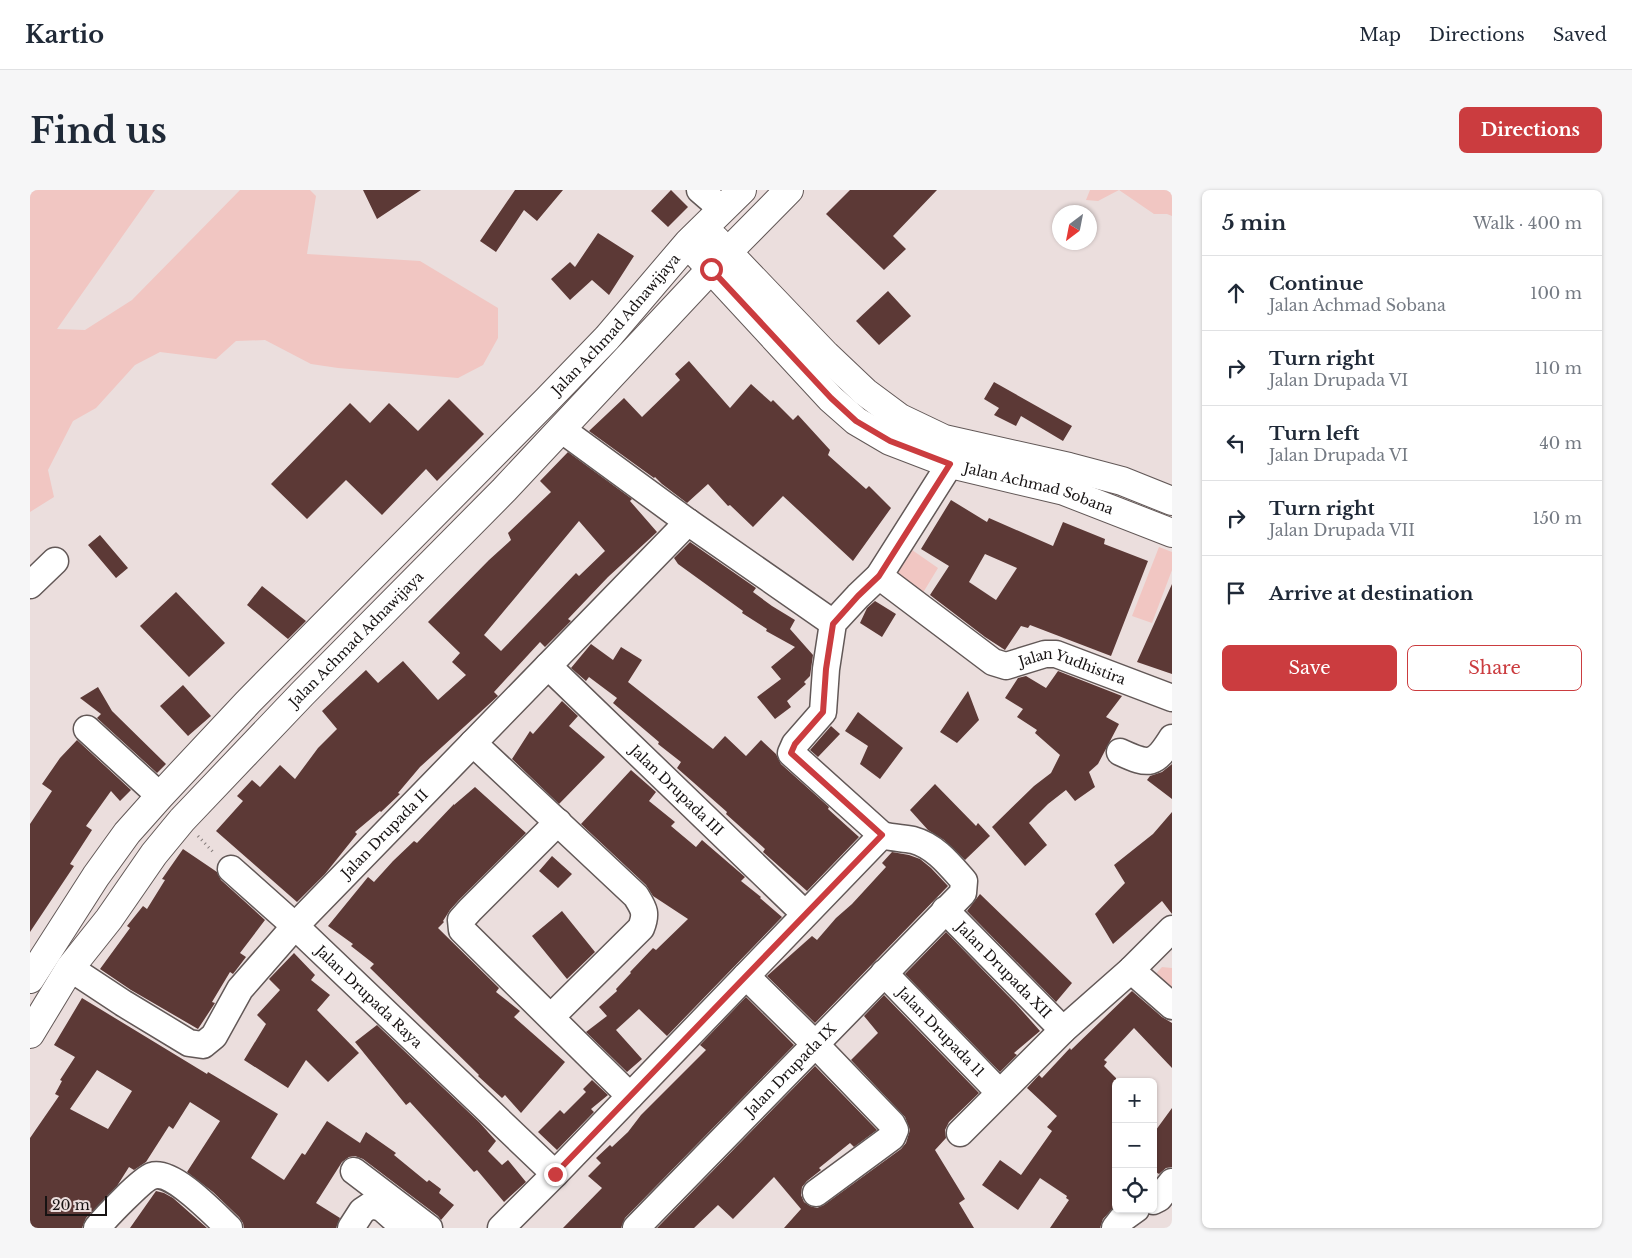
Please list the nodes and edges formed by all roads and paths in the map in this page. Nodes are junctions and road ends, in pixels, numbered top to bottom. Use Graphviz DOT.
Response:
graph roads {
  1 [pos="700,190"];
  2 [pos="742,190"];
  3 [pos="789,190"];
  4 [pos="705,226"];
  5 [pos="719,260"];
  6 [pos="561,429"];
  7 [pos="950,464"];
  8 [pos="1172,501"];
  9 [pos="688,522"];
  10 [pos="1172,533"];
  11 [pos="55,561"];
  12 [pos="879,576"];
  13 [pos="30,585"];
  14 [pos="833,624"];
  15 [pos="548,666"];
  16 [pos="1172,698"];
  17 [pos="240,710"];
  18 [pos="87,728"];
  19 [pos="265,732"];
  20 [pos="1172,738"];
  21 [pos="473,743"];
  22 [pos="1120,752"];
  23 [pos="160,796"];
  24 [pos="182,820"];
  25 [pos="558,822"];
  26 [pos="882,835"];
  27 [pos="231,869"];
  28 [pos="945,910"];
  29 [pos="805,914"];
  30 [pos="295,926"];
  31 [pos="1172,929"];
  32 [pos="70,968"];
  33 [pos="1131,970"];
  34 [pos="884,973"];
  35 [pos="746,976"];
  36 [pos="30,980"];
  37 [pos="1172,1006"];
  38 [pos="551,1017"];
  39 [pos="1063,1030"];
  40 [pos="30,1034"];
  41 [pos="815,1044"];
  42 [pos="999,1092"];
  43 [pos="630,1096"];
  44 [pos="960,1133"];
  45 [pos="354,1171"];
  46 [pos="555,1174"];
  47 [pos="1172,1182"];
  48 [pos="816,1193"];
  49 [pos="1157,1199"];
  50 [pos="1130,1213"];
  51 [pos="225,1224"];
  52 [pos="96,1228"];
  53 [pos="351,1228"];
  54 [pos="405,1228"];
  55 [pos="429,1228"];
  56 [pos="501,1228"];
  57 [pos="636,1228"];
  58 [pos="1115,1228"];
  1 -- 4 [label="street"];
  2 -- 4 [label="main road, Jalan Achmad Adnawijaya"];
  3 -- 5 [label="main road, Jalan Achmad Adnawijaya"];
  4 -- 5 [label="main road"];
  4 -- 17 [label="main road, Jalan Achmad Adnawijaya"];
  5 -- 6 [label="main road, Jalan Achmad Adnawijaya"];
  5 -- 7 [label="main road, Jalan Achmad Sobana"];
  5 -- 8 [label="main road, Jalan Achmad Sobana"];
  6 -- 9 [label="street"];
  6 -- 19 [label="main road, Jalan Achmad Adnawijaya"];
  7 -- 10 [label="main road, Jalan Achmad Sobana"];
  7 -- 12 [label="street"];
  9 -- 14 [label="street"];
  9 -- 15 [label="street, Jalan Drupada II"];
  11 -- 13 [label="street"];
  12 -- 14 [label="street"];
  12 -- 16 [label="street, Jalan Yudhistira"];
  14 -- 26 [label="street"];
  15 -- 21 [label="street, Jalan Drupada II"];
  15 -- 29 [label="street, Jalan Drupada III"];
  17 -- 19 [label="main road"];
  17 -- 23 [label="main road, Jalan Achmad Adnawijaya"];
  18 -- 23 [label="street"];
  19 -- 24 [label="main road, Jalan Achmad Adnawijaya"];
  20 -- 22 [label="street"];
  21 -- 25 [label="street"];
  21 -- 30 [label="street, Jalan Drupada II"];
  23 -- 36 [label="main road, Jalan Achmad Adnawijaya"];
  24 -- 27 [label="path"];
  24 -- 32 [label="main road, Jalan Achmad Adnawijaya"];
  25 -- 38 [label="street"];
  25 -- 38 [label="street"];
  26 -- 28 [label="street, Jalan Drupada IX"];
  26 -- 29 [label="street"];
  27 -- 30 [label="street, Jalan Drupada Raya"];
  28 -- 34 [label="street, Jalan Drupada IX"];
  28 -- 39 [label="street, Jalan Drupada XII"];
  29 -- 35 [label="street"];
  30 -- 32 [label="street, Jalan Drupada II"];
  30 -- 46 [label="street, Jalan Drupada Raya"];
  31 -- 33 [label="street"];
  32 -- 40 [label="main road, Jalan Achmad Adnawijaya"];
  33 -- 37 [label="street"];
  33 -- 39 [label="street"];
  34 -- 41 [label="street, Jalan Drupada IX"];
  34 -- 42 [label="street, Jalan Drupada 11"];
  35 -- 41 [label="street"];
  35 -- 43 [label="street"];
  38 -- 43 [label="street"];
  39 -- 42 [label="street"];
  41 -- 48 [label="street"];
  41 -- 57 [label="street, Jalan Drupada IX"];
  42 -- 44 [label="street"];
  43 -- 46 [label="street"];
  45 -- 55 [label="street"];
  46 -- 56 [label="street"];
  47 -- 49 [label="street"];
  50 -- 58 [label="street"];
  51 -- 52 [label="street"];
  53 -- 54 [label="street"];
}
